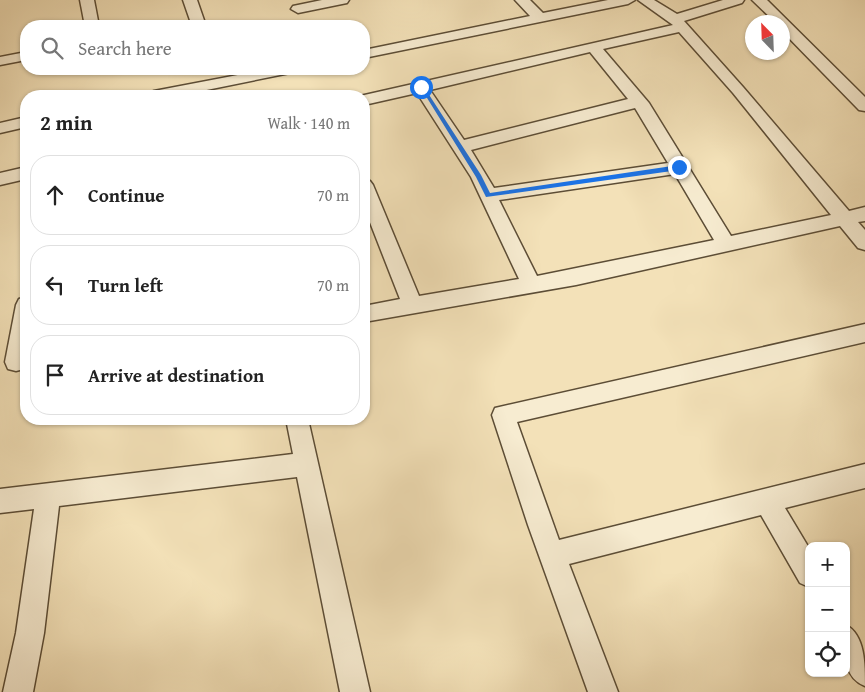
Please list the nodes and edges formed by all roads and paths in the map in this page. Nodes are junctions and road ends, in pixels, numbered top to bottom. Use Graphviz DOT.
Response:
graph roads {
  1 [pos="86,0"];
  2 [pos="190,0"];
  3 [pos="342,0"];
  4 [pos="522,0"];
  5 [pos="628,0"];
  6 [pos="738,0"];
  7 [pos="759,0"];
  8 [pos="649,1"];
  9 [pos="298,10"];
  10 [pos="774,15"];
  11 [pos="541,19"];
  12 [pos="91,20"];
  13 [pos="196,20"];
  14 [pos="679,23"];
  15 [pos="790,31"];
  16 [pos="594,48"];
  17 [pos="370,53"];
  18 [pos="20,57"];
  19 [pos="0,60"];
  20 [pos="217,76"];
  21 [pos="421,87"];
  22 [pos="173,90"];
  23 [pos="370,99"];
  24 [pos="638,102"];
  25 [pos="865,106"];
  26 [pos="20,123"];
  27 [pos="0,128"];
  28 [pos="460,147"];
  29 [pos="679,167"];
  30 [pos="20,174"];
  31 [pos="0,179"];
  32 [pos="488,195"];
  33 [pos="370,200"];
  34 [pos="865,214"];
  35 [pos="845,219"];
  36 [pos="865,243"];
  37 [pos="726,244"];
  38 [pos="531,284"];
  39 [pos="412,305"];
  40 [pos="370,313"];
  41 [pos="865,333"];
  42 [pos="20,334"];
  43 [pos="14,362"];
  44 [pos="298,425"];
  45 [pos="306,464"];
  46 [pos="865,476"];
  47 [pos="48,494"];
  48 [pos="0,501"];
  49 [pos="767,501"];
  50 [pos="552,555"];
  51 [pos="805,567"];
  52 [pos="850,647"];
  53 [pos="865,672"];
  54 [pos="18,692"];
  55 [pos="355,692"];
  56 [pos="603,692"];
  1 -- 12 [label="street"];
  2 -- 13 [label="street"];
  3 -- 9 [label="street"];
  4 -- 11 [label="street"];
  5 -- 11 [label="street"];
  6 -- 14 [label="street"];
  7 -- 10 [label="street"];
  8 -- 14 [label="street"];
  11 -- 17 [label="street"];
  14 -- 16 [label="street"];
  14 -- 35 [label="street"];
  15 -- 25 [label="street"];
  16 -- 21 [label="street"];
  16 -- 24 [label="street"];
  18 -- 19 [label="street"];
  20 -- 22 [label="street"];
  21 -- 23 [label="street"];
  21 -- 28 [label="street"];
  24 -- 28 [label="street"];
  24 -- 29 [label="street"];
  26 -- 27 [label="street"];
  28 -- 32 [label="street"];
  29 -- 32 [label="street"];
  29 -- 37 [label="street"];
  30 -- 31 [label="street"];
  32 -- 38 [label="street"];
  33 -- 39 [label="street"];
  34 -- 35 [label="street"];
  35 -- 36 [label="street"];
  35 -- 37 [label="street"];
  37 -- 38 [label="street"];
  38 -- 39 [label="street"];
  39 -- 40 [label="street"];
  41 -- 50 [label="street"];
  42 -- 43 [label="street"];
  44 -- 45 [label="street"];
  45 -- 47 [label="street"];
  45 -- 55 [label="street"];
  46 -- 49 [label="street"];
  47 -- 48 [label="street"];
  47 -- 54 [label="street"];
  49 -- 50 [label="street"];
  49 -- 51 [label="street"];
  50 -- 56 [label="street"];
  52 -- 53 [label="street"];
}
